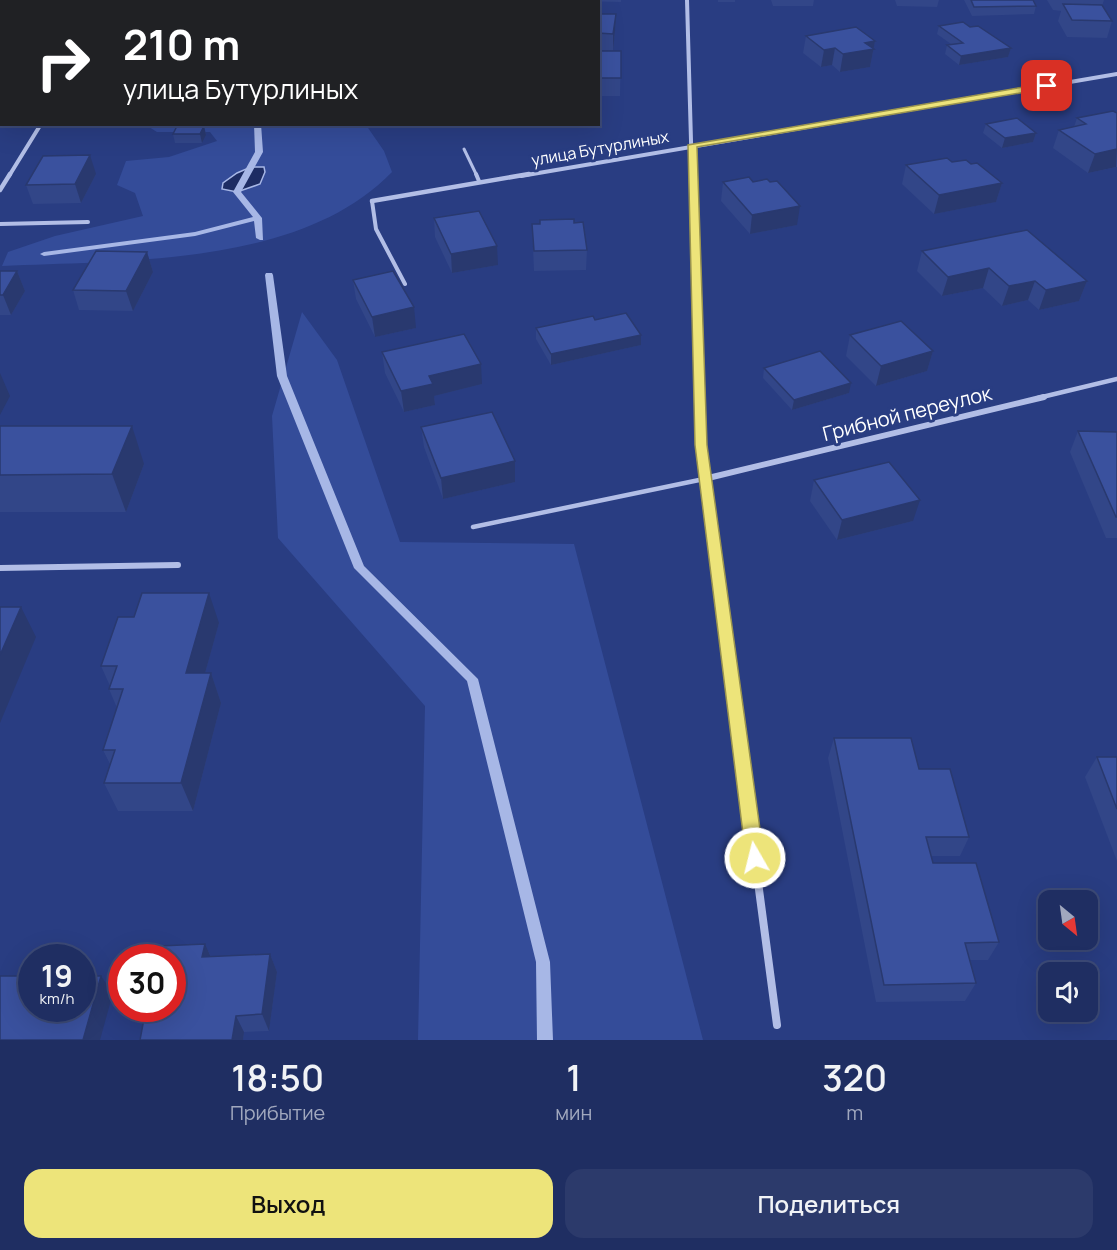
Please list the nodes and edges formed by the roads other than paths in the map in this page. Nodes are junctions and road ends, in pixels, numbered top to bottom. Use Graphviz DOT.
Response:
graph roads {
  1 [pos="687,0"];
  2 [pos="1117,74"];
  3 [pos="40,126"];
  4 [pos="693,145"];
  5 [pos="464,149"];
  6 [pos="479,181"];
  7 [pos="0,190"];
  8 [pos="372,201"];
  9 [pos="88,222"];
  10 [pos="0,224"];
  11 [pos="405,284"];
  12 [pos="1117,379"];
  13 [pos="704,479"];
  14 [pos="473,527"];
  15 [pos="178,565"];
  16 [pos="0,568"];
  17 [pos="777,1024"];
  1 -- 4 [label="street"];
  2 -- 4 [label="street, улица Бутурлиных"];
  3 -- 7 [label="street"];
  4 -- 6 [label="street, улица Бутурлиных"];
  4 -- 13 [label="street"];
  5 -- 6 [label="lane"];
  6 -- 8 [label="street, улица Бутурлиных"];
  8 -- 11 [label="lane"];
  9 -- 10 [label="lane"];
  12 -- 13 [label="street, Грибной переулок"];
  13 -- 14 [label="lane"];
  13 -- 17 [label="street"];
  15 -- 16 [label="street"];
}
